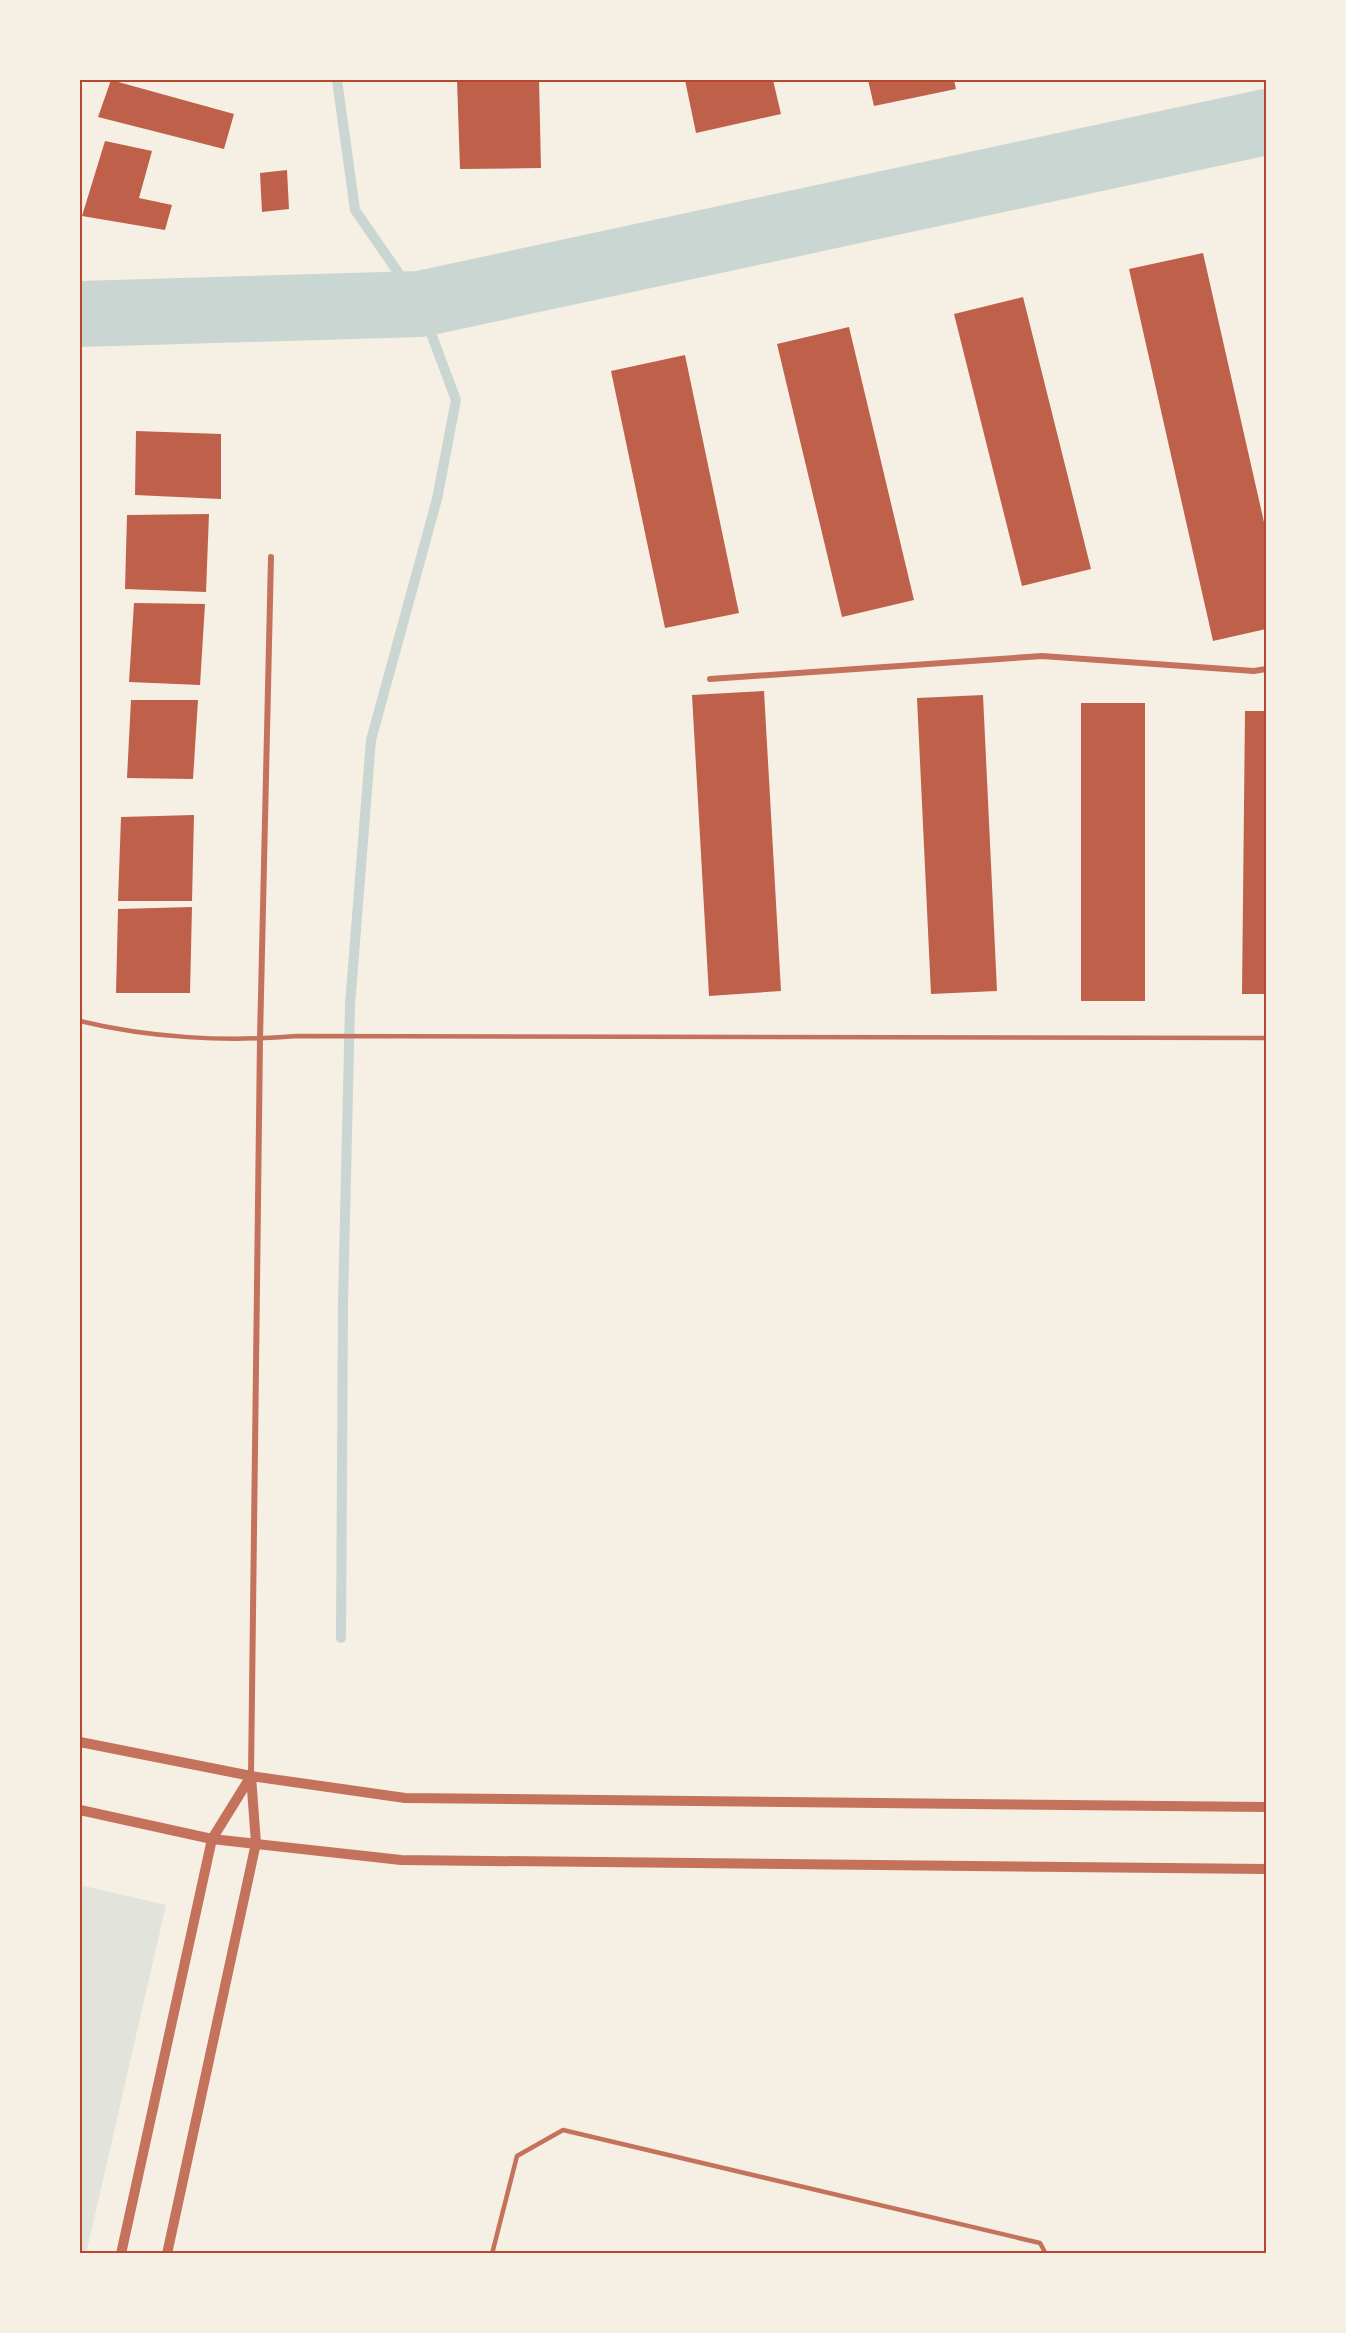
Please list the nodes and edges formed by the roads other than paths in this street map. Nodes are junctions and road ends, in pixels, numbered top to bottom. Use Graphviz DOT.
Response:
graph roads {
  1 [pos="271,557"];
  2 [pos="1266,669"];
  3 [pos="710,679"];
  4 [pos="80,1021"];
  5 [pos="1266,1038"];
  6 [pos="260,1039"];
  7 [pos="80,1742"];
  8 [pos="251,1776"];
  9 [pos="1266,1807"];
  10 [pos="80,1810"];
  11 [pos="212,1839"];
  12 [pos="256,1843"];
  13 [pos="1266,1869"];
  14 [pos="121,2253"];
  15 [pos="167,2253"];
  16 [pos="492,2253"];
  17 [pos="1046,2253"];
  1 -- 6 [label="street"];
  2 -- 3 [label="street"];
  4 -- 6 [label="lane"];
  5 -- 6 [label="lane"];
  6 -- 8 [label="street"];
  7 -- 8 [label="street"];
  8 -- 9 [label="street"];
  8 -- 11 [label="street"];
  8 -- 12 [label="street"];
  10 -- 11 [label="street"];
  11 -- 12 [label="street"];
  11 -- 14 [label="street"];
  12 -- 13 [label="street"];
  12 -- 15 [label="street"];
  16 -- 17 [label="lane"];
}
